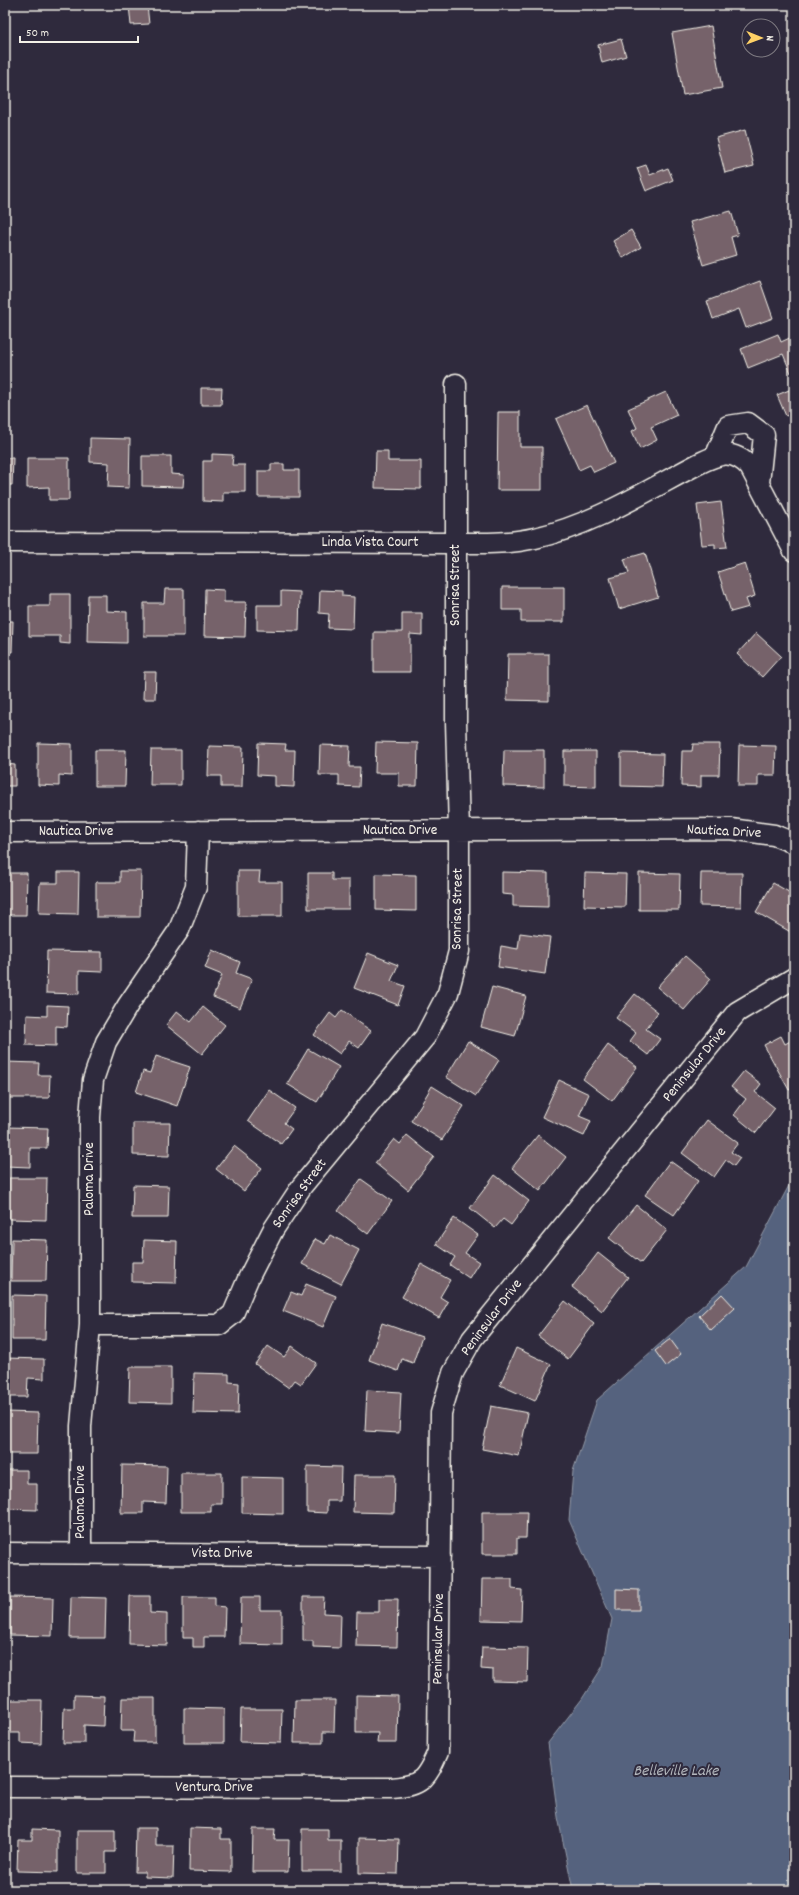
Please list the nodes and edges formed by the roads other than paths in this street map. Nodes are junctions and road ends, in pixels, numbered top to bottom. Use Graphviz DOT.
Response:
graph roads {
  1 [pos="456,384"];
  2 [pos="716,456"];
  3 [pos="758,482"];
  4 [pos="5,542"];
  5 [pos="456,543"];
  6 [pos="794,551"];
  7 [pos="198,831"];
  8 [pos="459,831"];
  9 [pos="5,832"];
  10 [pos="794,843"];
  11 [pos="794,978"];
  12 [pos="90,1324"];
  13 [pos="5,1553"];
  14 [pos="81,1553"];
  15 [pos="440,1556"];
  16 [pos="421,1780"];
  17 [pos="5,1787"];
  1 -- 5 [label="street, Sonrisa Street"];
  2 -- 3 [label="street, Linda Vista Court"];
  2 -- 3 [label="street"];
  2 -- 5 [label="street, Linda Vista Court"];
  3 -- 6 [label="street, Linda Vista Court"];
  4 -- 5 [label="street, Linda Vista Court"];
  5 -- 8 [label="street, Sonrisa Street"];
  7 -- 8 [label="street, Nautica Drive"];
  7 -- 9 [label="street, Nautica Drive"];
  7 -- 12 [label="street, Paloma Drive"];
  8 -- 10 [label="street, Nautica Drive"];
  8 -- 12 [label="street, Sonrisa Street"];
  11 -- 15 [label="street, Peninsular Drive"];
  12 -- 14 [label="street, Paloma Drive"];
  13 -- 14 [label="street, Vista Drive"];
  14 -- 15 [label="street, Vista Drive"];
  15 -- 16 [label="street, Peninsular Drive"];
  16 -- 17 [label="street, Ventura Drive"];
}
